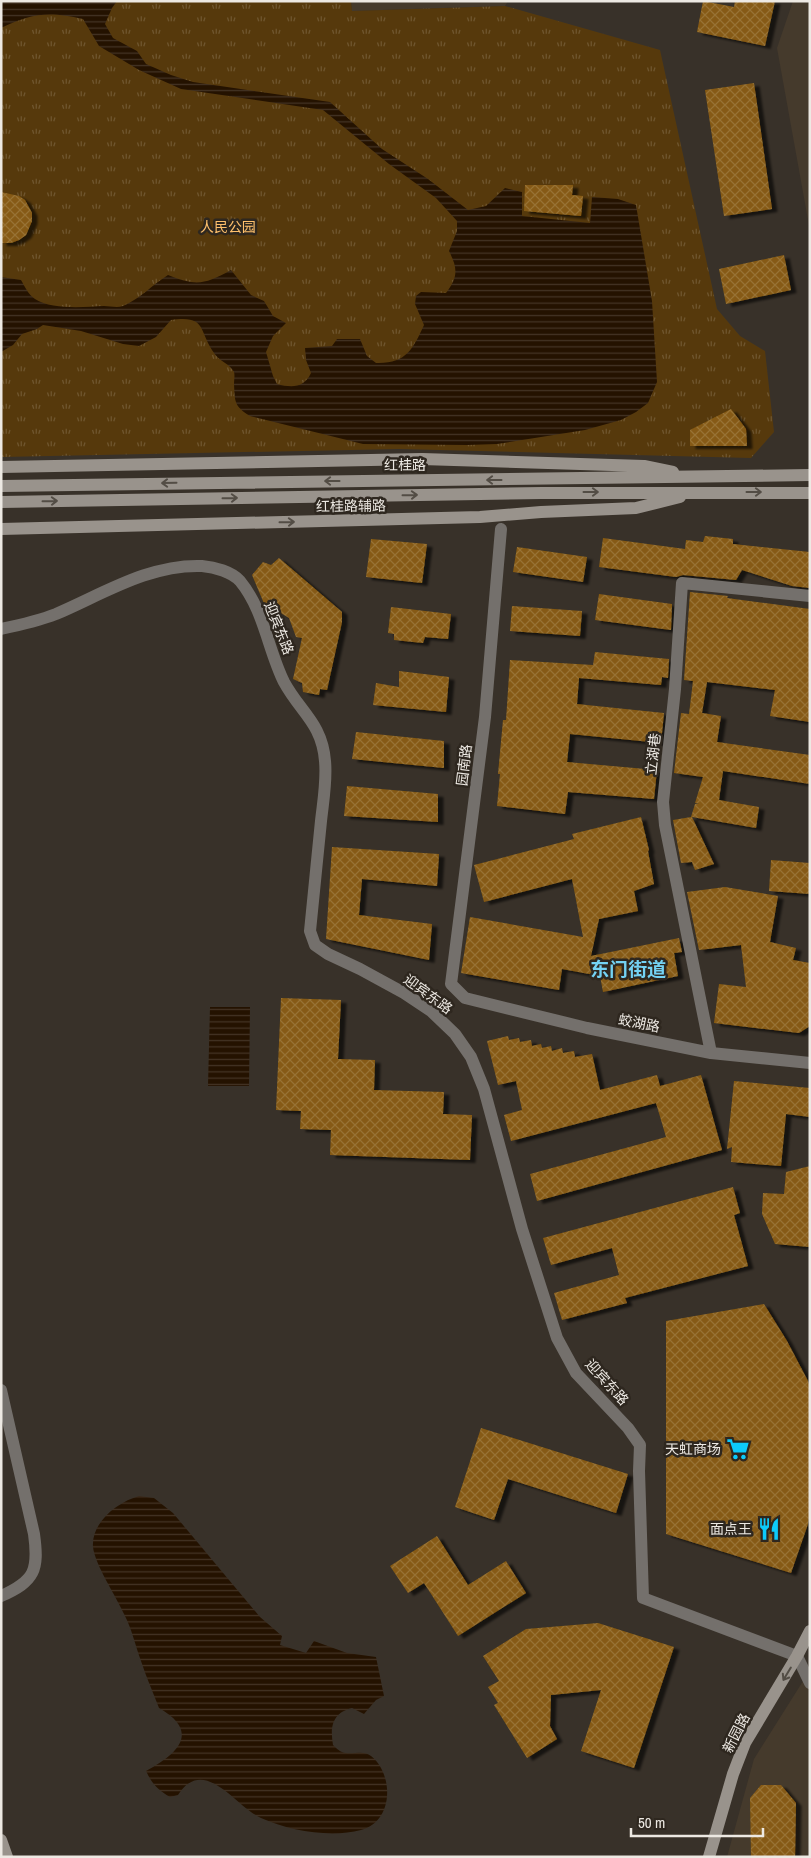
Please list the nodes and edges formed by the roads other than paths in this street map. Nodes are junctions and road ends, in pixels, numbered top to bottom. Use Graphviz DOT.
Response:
graph roads {
  1 [pos="1,467"];
  2 [pos="810,475"];
  3 [pos="698,477"];
  4 [pos="1,486"];
  5 [pos="543,486"];
  6 [pos="700,492"];
  7 [pos="810,493"];
  8 [pos="1,502"];
  9 [pos="501,529"];
  10 [pos="1,530"];
  11 [pos="810,596"];
  12 [pos="1,629"];
  13 [pos="465,998"];
  14 [pos="711,1053"];
  15 [pos="810,1063"];
  16 [pos="1,1390"];
  17 [pos="1,1596"];
  18 [pos="810,1631"];
  19 [pos="797,1656"];
  20 [pos="810,1683"];
  21 [pos="1,1840"];
  22 [pos="7,1857"];
  23 [pos="708,1857"];
  1 -- 3 [label="main road"];
  2 -- 3 [label="main road, 红桂路"];
  3 -- 5 [label="main road, 红桂路"];
  5 -- 4 [label="main road, 红桂路, one-way"];
  5 -- 6 [label="main road, 红桂路, one-way"];
  8 -- 5 [label="main road, 红桂路, one-way"];
  6 -- 7 [label="main road, 红桂路, one-way"];
  10 -- 6 [label="main road, 红桂路辅路, one-way"];
  9 -- 13 [label="street, 园南路"];
  11 -- 14 [label="street, 立湖巷"];
  12 -- 19 [label="street, 迎宾东路"];
  13 -- 14 [label="street, 蛟湖路"];
  14 -- 15 [label="street, 蛟湖路"];
  16 -- 17 [label="street"];
  18 -- 19 [label="main road, 新园路"];
  19 -- 20 [label="street"];
  19 -- 23 [label="main road, 新园路, one-way"];
  21 -- 22 [label="main road"];
}
